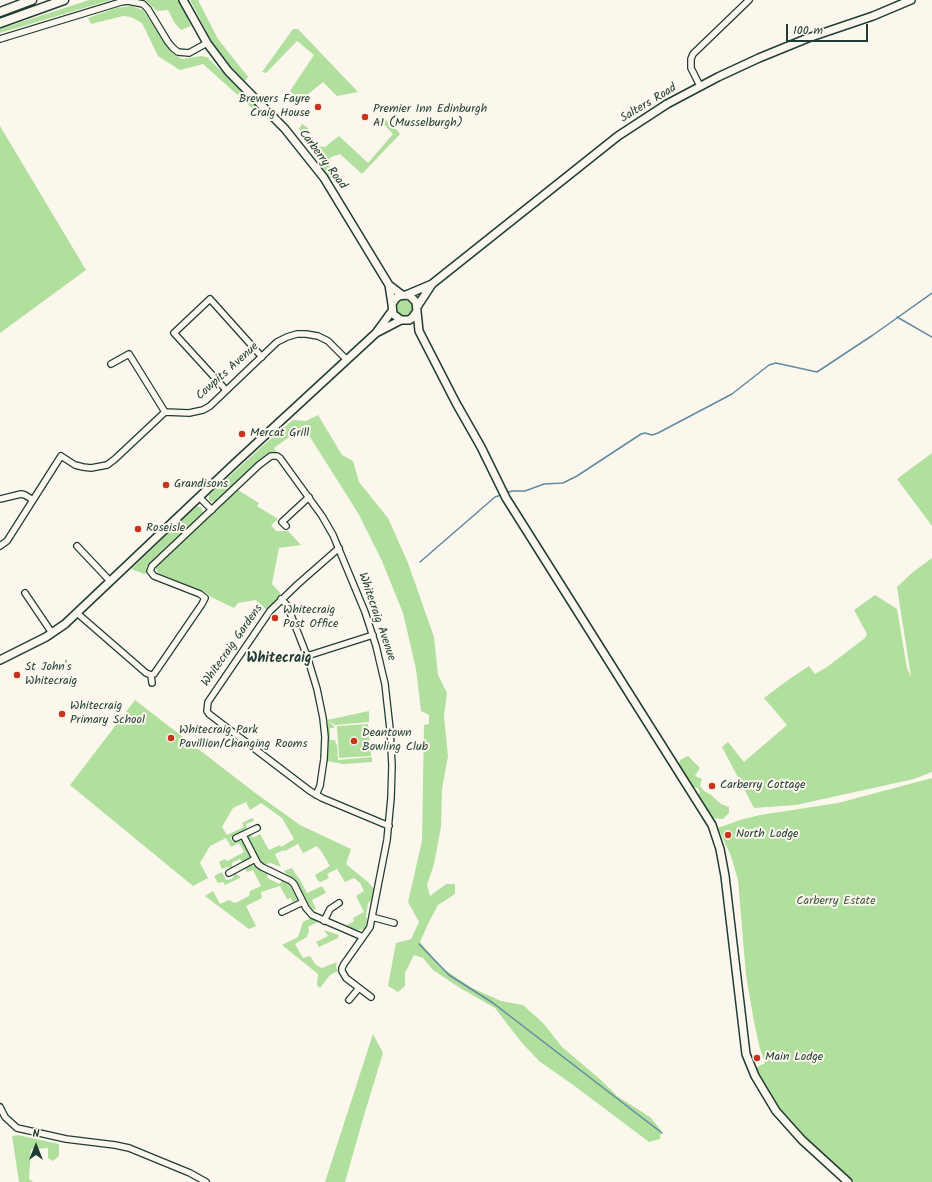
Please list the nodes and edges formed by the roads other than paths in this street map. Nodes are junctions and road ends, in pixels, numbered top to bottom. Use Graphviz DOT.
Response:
graph roads {
  1 [pos="32,0"];
  2 [pos="64,0"];
  3 [pos="183,0"];
  4 [pos="749,0"];
  5 [pos="911,0"];
  6 [pos="0,12"];
  7 [pos="0,22"];
  8 [pos="0,39"];
  9 [pos="207,43"];
  10 [pos="700,86"];
  11 [pos="389,284"];
  12 [pos="432,284"];
  13 [pos="404,295"];
  14 [pos="392,308"];
  15 [pos="417,309"];
  16 [pos="403,320"];
  17 [pos="419,331"];
  18 [pos="376,333"];
  19 [pos="262,357"];
  20 [pos="347,360"];
  21 [pos="112,364"];
  22 [pos="226,390"];
  23 [pos="165,412"];
  24 [pos="199,497"];
  25 [pos="309,497"];
  26 [pos="0,499"];
  27 [pos="33,500"];
  28 [pos="212,510"];
  29 [pos="286,526"];
  30 [pos="0,546"];
  31 [pos="77,546"];
  32 [pos="338,548"];
  33 [pos="110,581"];
  34 [pos="25,593"];
  35 [pos="281,599"];
  36 [pos="77,613"];
  37 [pos="52,633"];
  38 [pos="373,635"];
  39 [pos="307,656"];
  40 [pos="0,660"];
  41 [pos="151,675"];
  42 [pos="152,683"];
  43 [pos="316,795"];
  44 [pos="389,826"];
  45 [pos="257,828"];
  46 [pos="242,835"];
  47 [pos="236,838"];
  48 [pos="255,859"];
  49 [pos="229,873"];
  50 [pos="303,902"];
  51 [pos="339,903"];
  52 [pos="282,912"];
  53 [pos="372,917"];
  54 [pos="324,921"];
  55 [pos="394,923"];
  56 [pos="363,937"];
  57 [pos="359,988"];
  58 [pos="371,996"];
  59 [pos="349,1000"];
  60 [pos="0,1107"];
  61 [pos="206,1182"];
  62 [pos="848,1182"];
  1 -- 6 [label="highway"];
  2 -- 7 [label="highway"];
  3 -- 9 [label="main road, Carberry Road"];
  4 -- 10 [label="street"];
  5 -- 10 [label="main road, Salters Road"];
  8 -- 9 [label="street"];
  9 -- 11 [label="main road, Carberry Road"];
  10 -- 12 [label="main road, Salters Road"];
  11 -- 13 [label="main road, Carberry Road"];
  11 -- 14 [label="main road, Carberry Road"];
  12 -- 13 [label="main road, Salters Road"];
  12 -- 15 [label="main road, Salters Road"];
  13 -- 14 [label="main road"];
  13 -- 15 [label="main road"];
  14 -- 16 [label="main road"];
  14 -- 18 [label="main road"];
  15 -- 16 [label="main road"];
  15 -- 17 [label="main road"];
  16 -- 17 [label="main road"];
  16 -- 18 [label="main road"];
  17 -- 62 [label="main road"];
  18 -- 20 [label="main road"];
  19 -- 20 [label="street, Cowpits Avenue"];
  19 -- 22 [label="street, Cowpits Avenue"];
  19 -- 22 [label="street"];
  20 -- 24 [label="main road"];
  21 -- 23 [label="street"];
  22 -- 23 [label="street, Cowpits Avenue"];
  23 -- 27 [label="street"];
  24 -- 28 [label="street"];
  24 -- 33 [label="main road"];
  25 -- 28 [label="street, Whitecraig Avenue"];
  25 -- 29 [label="street"];
  25 -- 32 [label="street, Whitecraig Avenue"];
  26 -- 27 [label="street"];
  27 -- 30 [label="street"];
  28 -- 41 [label="street"];
  31 -- 33 [label="street"];
  32 -- 35 [label="street, Whitecraig Gardens"];
  32 -- 38 [label="street, Whitecraig Avenue"];
  33 -- 36 [label="main road"];
  34 -- 37 [label="street"];
  35 -- 39 [label="street"];
  35 -- 43 [label="street, Whitecraig Gardens"];
  36 -- 37 [label="main road"];
  36 -- 41 [label="street"];
  37 -- 40 [label="main road"];
  38 -- 39 [label="street"];
  38 -- 44 [label="street, Whitecraig Avenue"];
  39 -- 43 [label="street"];
  41 -- 42 [label="street"];
  43 -- 44 [label="street"];
  44 -- 53 [label="street, Whitecraig Avenue"];
  45 -- 46 [label="street"];
  46 -- 47 [label="street"];
  46 -- 48 [label="street"];
  48 -- 49 [label="street"];
  48 -- 50 [label="street"];
  50 -- 52 [label="street"];
  50 -- 54 [label="street"];
  51 -- 54 [label="street"];
  53 -- 55 [label="street"];
  53 -- 56 [label="street, Whitecraig Avenue"];
  54 -- 56 [label="street"];
  56 -- 57 [label="street, Whitecraig Avenue"];
  57 -- 58 [label="street"];
  57 -- 59 [label="street"];
  60 -- 61 [label="street"];
}
